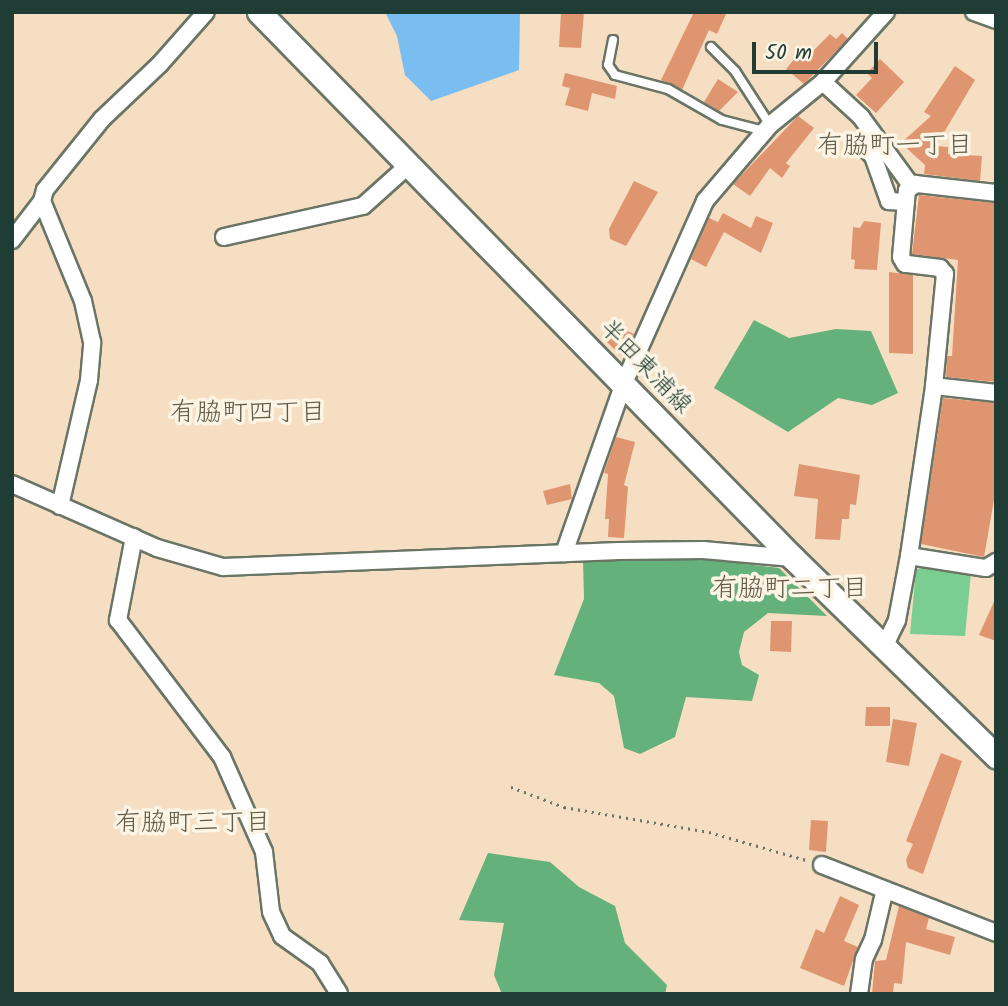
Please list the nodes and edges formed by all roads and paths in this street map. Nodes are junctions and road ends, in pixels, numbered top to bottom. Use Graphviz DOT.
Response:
graph roads {
  1 [pos="206,12"];
  2 [pos="259,12"];
  3 [pos="886,12"];
  4 [pos="974,12"];
  5 [pos="996,20"];
  6 [pos="613,40"];
  7 [pos="711,47"];
  8 [pos="823,82"];
  9 [pos="767,128"];
  10 [pos="861,145"];
  11 [pos="411,163"];
  12 [pos="910,184"];
  13 [pos="996,193"];
  14 [pos="42,201"];
  15 [pos="906,202"];
  16 [pos="225,237"];
  17 [pos="12,240"];
  18 [pos="624,383"];
  19 [pos="934,386"];
  20 [pos="996,393"];
  21 [pos="12,484"];
  22 [pos="60,506"];
  23 [pos="134,537"];
  24 [pos="564,553"];
  25 [pos="909,556"];
  26 [pos="793,558"];
  27 [pos="996,562"];
  28 [pos="885,645"];
  29 [pos="996,756"];
  30 [pos="511,787"];
  31 [pos="822,865"];
  32 [pos="884,892"];
  33 [pos="996,933"];
  34 [pos="339,994"];
  35 [pos="859,994"];
  1 -- 14 [label="street"];
  2 -- 11 [label="main road, 半田東浦線"];
  3 -- 8 [label="street"];
  4 -- 5 [label="street"];
  6 -- 9 [label="lane"];
  7 -- 9 [label="lane"];
  8 -- 9 [label="street"];
  8 -- 12 [label="street"];
  9 -- 18 [label="street"];
  10 -- 15 [label="street"];
  11 -- 16 [label="street"];
  11 -- 18 [label="main road, 半田東浦線"];
  12 -- 13 [label="street"];
  12 -- 15 [label="street"];
  14 -- 17 [label="street"];
  14 -- 22 [label="street"];
  15 -- 19 [label="street"];
  18 -- 24 [label="street"];
  18 -- 26 [label="main road, 半田東浦線"];
  19 -- 20 [label="street"];
  19 -- 25 [label="street"];
  21 -- 22 [label="street"];
  22 -- 23 [label="street"];
  23 -- 24 [label="street"];
  23 -- 34 [label="street"];
  24 -- 26 [label="street"];
  25 -- 27 [label="street"];
  25 -- 28 [label="street"];
  26 -- 28 [label="main road, 半田東浦線"];
  28 -- 29 [label="main road, 半田東浦線"];
  30 -- 31 [label="path"];
  31 -- 32 [label="street"];
  32 -- 33 [label="street"];
  32 -- 35 [label="street"];
}
